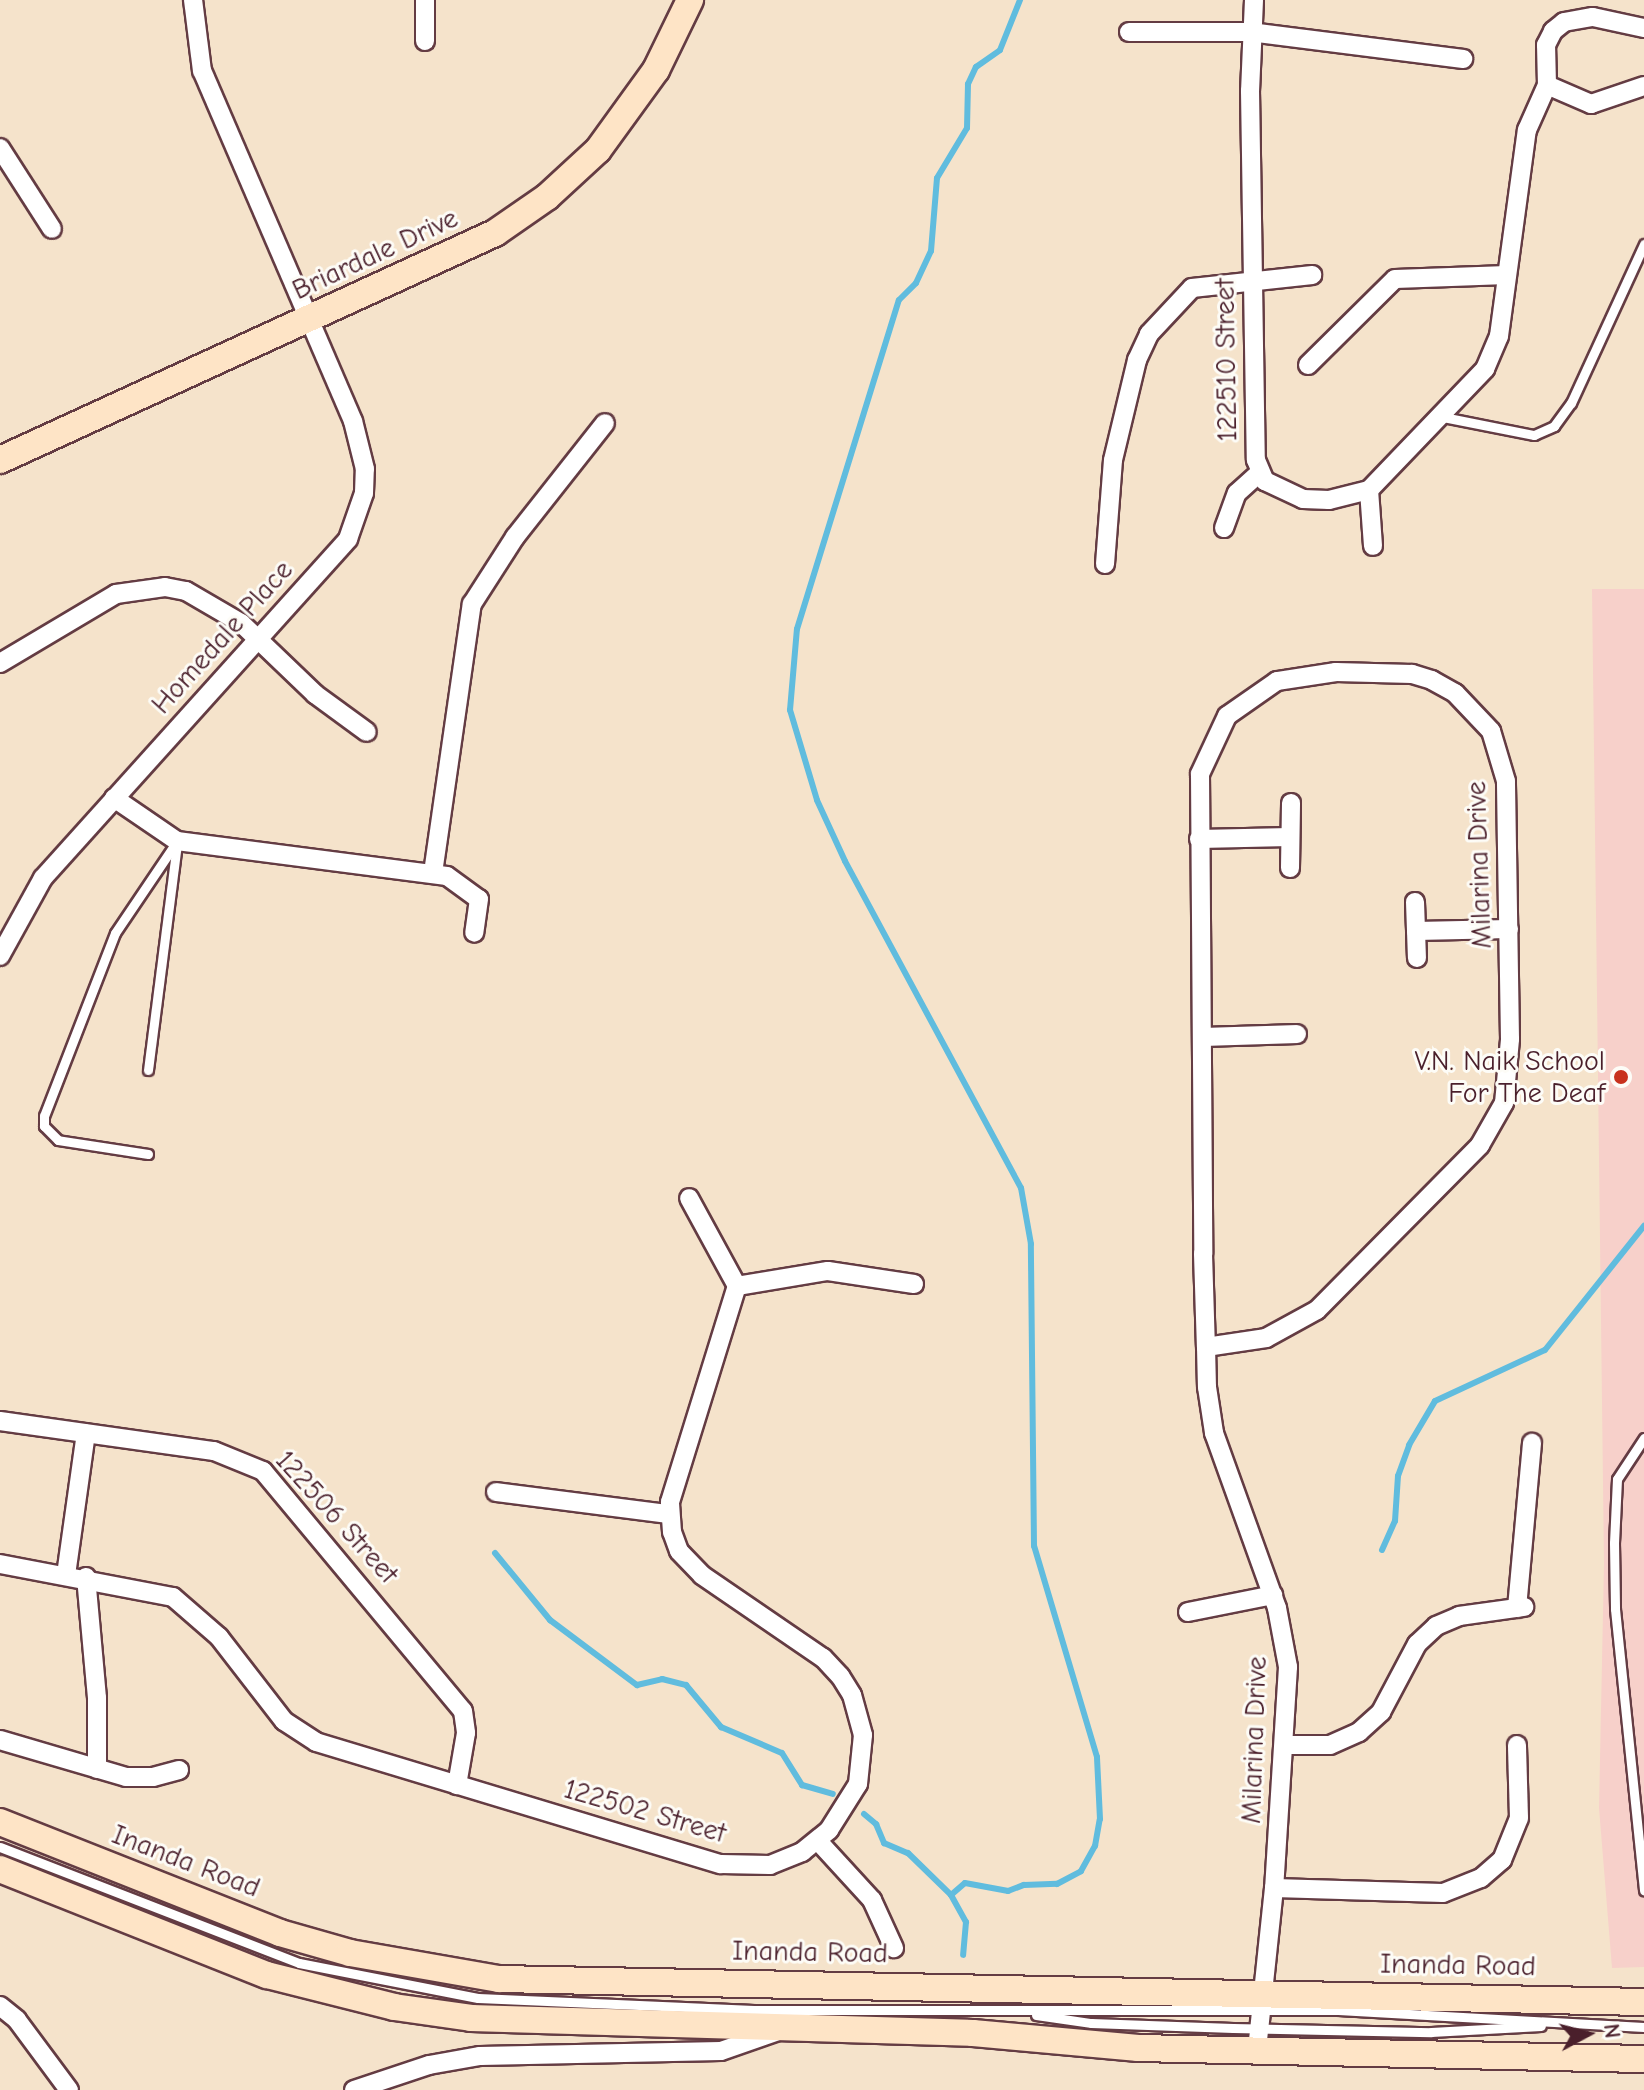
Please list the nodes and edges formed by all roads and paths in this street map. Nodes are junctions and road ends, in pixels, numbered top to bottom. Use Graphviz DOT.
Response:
graph roads {
  1 [pos="193,0"];
  2 [pos="425,0"];
  3 [pos="690,0"];
  4 [pos="1254,0"];
  5 [pos="1644,28"];
  6 [pos="1129,32"];
  7 [pos="1250,32"];
  8 [pos="425,41"];
  9 [pos="1463,59"];
  10 [pos="1547,85"];
  11 [pos="1644,86"];
  12 [pos="0,148"];
  13 [pos="52,229"];
  14 [pos="1644,244"];
  15 [pos="1312,275"];
  16 [pos="1507,275"];
  17 [pos="1253,280"];
  18 [pos="311,320"];
  19 [pos="1308,365"];
  20 [pos="1443,417"];
  21 [pos="605,423"];
  22 [pos="0,460"];
  23 [pos="1260,472"];
  24 [pos="1369,490"];
  25 [pos="1224,528"];
  26 [pos="1373,546"];
  27 [pos="1105,564"];
  28 [pos="259,639"];
  29 [pos="0,663"];
  30 [pos="367,732"];
  31 [pos="114,798"];
  32 [pos="1291,803"];
  33 [pos="1290,837"];
  34 [pos="1199,839"];
  35 [pos="177,841"];
  36 [pos="1290,868"];
  37 [pos="433,873"];
  38 [pos="1415,902"];
  39 [pos="1509,929"];
  40 [pos="1416,931"];
  41 [pos="474,933"];
  42 [pos="0,956"];
  43 [pos="1417,958"];
  44 [pos="1297,1034"];
  45 [pos="1204,1037"];
  46 [pos="148,1070"];
  47 [pos="148,1154"];
  48 [pos="689,1198"];
  49 [pos="914,1284"];
  50 [pos="737,1286"];
  51 [pos="1206,1347"];
  52 [pos="0,1421"];
  53 [pos="86,1433"];
  54 [pos="1644,1438"];
  55 [pos="1532,1443"];
  56 [pos="496,1492"];
  57 [pos="668,1514"];
  58 [pos="0,1564"];
  59 [pos="66,1575"];
  60 [pos="86,1577"];
  61 [pos="1273,1595"];
  62 [pos="1188,1612"];
  63 [pos="0,1740"];
  64 [pos="1285,1745"];
  65 [pos="1517,1745"];
  66 [pos="97,1769"];
  67 [pos="179,1770"];
  68 [pos="457,1785"];
  69 [pos="0,1822"];
  70 [pos="818,1841"];
  71 [pos="0,1847"];
  72 [pos="0,1869"];
  73 [pos="1274,1888"];
  74 [pos="1644,1891"];
  75 [pos="894,1948"];
  76 [pos="1264,2000"];
  77 [pos="1644,2002"];
  78 [pos="0,2006"];
  79 [pos="1021,2012"];
  80 [pos="1566,2024"];
  81 [pos="1644,2027"];
  82 [pos="782,2029"];
  83 [pos="1259,2040"];
  84 [pos="1644,2059"];
  85 [pos="69,2090"];
  86 [pos="354,2090"];
  1 -- 18 [label="street, Homedale Place"];
  2 -- 8 [label="street"];
  3 -- 18 [label="street, Briardale Drive"];
  4 -- 7 [label="street, 122510 Street"];
  5 -- 10 [label="street"];
  6 -- 7 [label="street"];
  7 -- 9 [label="street"];
  7 -- 17 [label="street, 122510 Street"];
  10 -- 11 [label="street"];
  10 -- 16 [label="street"];
  12 -- 13 [label="street"];
  14 -- 20 [label="lane"];
  15 -- 17 [label="street"];
  16 -- 19 [label="street"];
  16 -- 20 [label="street"];
  17 -- 23 [label="street, 122510 Street"];
  17 -- 27 [label="street"];
  18 -- 22 [label="street, Briardale Drive"];
  18 -- 28 [label="street, Homedale Place"];
  20 -- 24 [label="street"];
  21 -- 37 [label="street"];
  23 -- 24 [label="street, 122510 Street"];
  23 -- 25 [label="street"];
  24 -- 26 [label="street"];
  28 -- 29 [label="street"];
  28 -- 30 [label="street"];
  28 -- 31 [label="street, Homedale Place"];
  31 -- 35 [label="street"];
  31 -- 42 [label="street, Homedale Place"];
  32 -- 33 [label="street"];
  33 -- 34 [label="street"];
  33 -- 36 [label="street"];
  34 -- 39 [label="street, Milarina Drive"];
  34 -- 45 [label="street, Milarina Drive"];
  35 -- 37 [label="street"];
  35 -- 46 [label="lane"];
  35 -- 47 [label="lane"];
  37 -- 41 [label="street"];
  38 -- 40 [label="street"];
  39 -- 40 [label="street"];
  39 -- 51 [label="street, Milarina Drive"];
  40 -- 43 [label="street"];
  44 -- 45 [label="street"];
  45 -- 51 [label="street, Milarina Drive"];
  48 -- 50 [label="street"];
  49 -- 50 [label="street"];
  50 -- 57 [label="street"];
  51 -- 61 [label="street, Milarina Drive"];
  52 -- 53 [label="street, 122506 Street"];
  53 -- 59 [label="street"];
  53 -- 68 [label="street, 122506 Street"];
  54 -- 74 [label="lane"];
  55 -- 64 [label="street"];
  56 -- 57 [label="street"];
  57 -- 70 [label="street, 122502 Street"];
  58 -- 59 [label="street, 122502 Street"];
  59 -- 60 [label="street, 122502 Street"];
  60 -- 66 [label="street"];
  60 -- 68 [label="street, 122502 Street"];
  61 -- 62 [label="street"];
  61 -- 64 [label="street, Milarina Drive"];
  63 -- 66 [label="street"];
  64 -- 73 [label="street, Milarina Drive"];
  65 -- 73 [label="street"];
  66 -- 67 [label="street"];
  68 -- 70 [label="street, 122502 Street"];
  69 -- 76 [label="street, Inanda Road"];
  70 -- 75 [label="street"];
  71 -- 79 [label="lane"];
  72 -- 82 [label="street"];
  73 -- 76 [label="street, Milarina Drive"];
  76 -- 77 [label="street, Inanda Road"];
  76 -- 79 [label="lane"];
  76 -- 80 [label="lane"];
  76 -- 83 [label="street, Milarina Drive"];
  78 -- 85 [label="street"];
  79 -- 83 [label="lane"];
  80 -- 81 [label="lane"];
  80 -- 83 [label="lane"];
  82 -- 83 [label="street"];
  82 -- 86 [label="street"];
  83 -- 84 [label="street"];
}
